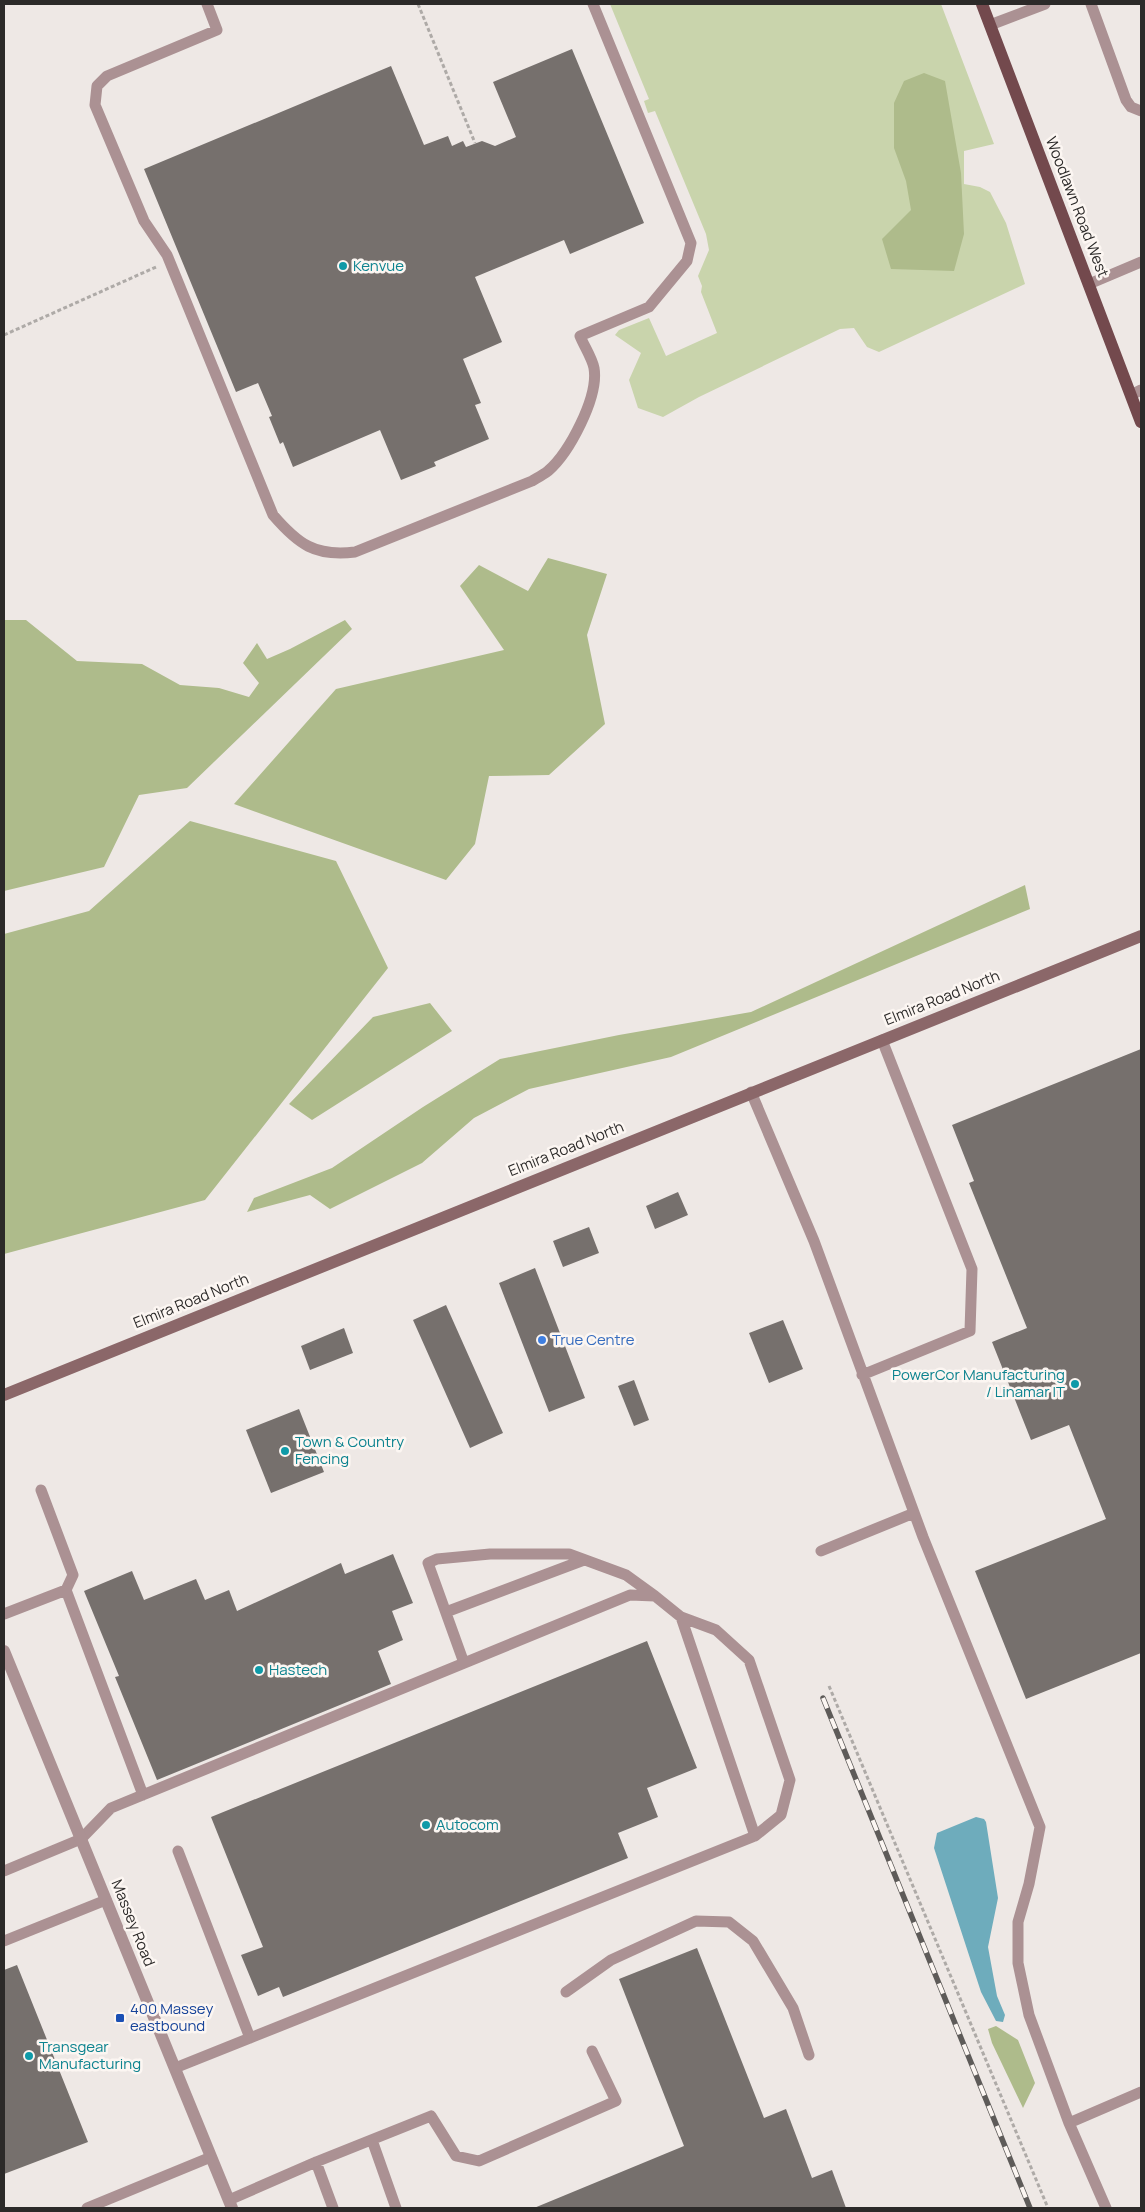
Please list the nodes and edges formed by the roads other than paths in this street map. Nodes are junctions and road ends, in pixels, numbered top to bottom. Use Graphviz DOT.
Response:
graph roads {
  1 [pos="207,4"];
  2 [pos="593,4"];
  3 [pos="982,4"];
  4 [pos="1045,4"];
  5 [pos="1091,4"];
  6 [pos="990,25"];
  7 [pos="1141,111"];
  8 [pos="1141,262"];
  9 [pos="1089,284"];
  10 [pos="1136,392"];
  11 [pos="1141,422"];
  12 [pos="1141,936"];
  13 [pos="882,1040"];
  14 [pos="751,1092"];
  15 [pos="862,1375"];
  16 [pos="4,1394"];
  17 [pos="41,1490"];
  18 [pos="914,1513"];
  19 [pos="821,1551"];
  20 [pos="584,1560"];
  21 [pos="66,1590"];
  22 [pos="655,1596"];
  23 [pos="446,1612"];
  24 [pos="4,1614"];
  25 [pos="682,1617"];
  26 [pos="4,1651"];
  27 [pos="464,1664"];
  28 [pos="142,1796"];
  29 [pos="755,1836"];
  30 [pos="81,1838"];
  31 [pos="178,1851"];
  32 [pos="4,1871"];
  33 [pos="106,1900"];
  34 [pos="4,1941"];
  35 [pos="566,1992"];
  36 [pos="250,2038"];
  37 [pos="592,2051"];
  38 [pos="809,2055"];
  39 [pos="175,2068"];
  40 [pos="1141,2092"];
  41 [pos="1069,2123"];
  42 [pos="372,2140"];
  43 [pos="211,2157"];
  44 [pos="316,2162"];
  45 [pos="231,2204"];
  46 [pos="87,2208"];
  47 [pos="333,2208"];
  48 [pos="396,2208"];
  49 [pos="1106,2208"];
  1 -- 2 [label="lane"];
  3 -- 6 [label="main road, Woodlawn Road West"];
  4 -- 6 [label="lane"];
  5 -- 7 [label="lane"];
  6 -- 9 [label="main road, Woodlawn Road West"];
  8 -- 9 [label="lane"];
  9 -- 10 [label="main road, Woodlawn Road West"];
  10 -- 11 [label="main road, Woodlawn Road West"];
  12 -- 13 [label="main road, Elmira Road North"];
  13 -- 14 [label="main road, Elmira Road North"];
  13 -- 15 [label="lane"];
  14 -- 15 [label="lane"];
  14 -- 16 [label="main road, Elmira Road North"];
  15 -- 18 [label="lane"];
  17 -- 21 [label="lane"];
  18 -- 19 [label="lane"];
  18 -- 41 [label="lane"];
  20 -- 22 [label="lane"];
  20 -- 23 [label="lane"];
  20 -- 23 [label="lane"];
  21 -- 24 [label="lane"];
  21 -- 28 [label="lane"];
  22 -- 25 [label="lane"];
  22 -- 27 [label="lane"];
  23 -- 27 [label="lane"];
  25 -- 29 [label="lane"];
  25 -- 29 [label="lane"];
  26 -- 30 [label="street, Massey Road"];
  27 -- 28 [label="lane"];
  28 -- 30 [label="lane"];
  29 -- 36 [label="lane"];
  30 -- 32 [label="lane"];
  30 -- 33 [label="street, Massey Road"];
  31 -- 36 [label="lane"];
  33 -- 34 [label="lane"];
  33 -- 39 [label="street, Massey Road"];
  35 -- 38 [label="lane"];
  36 -- 39 [label="lane"];
  37 -- 42 [label="lane"];
  39 -- 43 [label="street, Massey Road"];
  40 -- 41 [label="lane"];
  41 -- 49 [label="lane"];
  42 -- 44 [label="lane"];
  42 -- 48 [label="lane"];
  43 -- 45 [label="street, Massey Road"];
  43 -- 46 [label="lane"];
  44 -- 45 [label="lane"];
  44 -- 47 [label="lane"];
}
